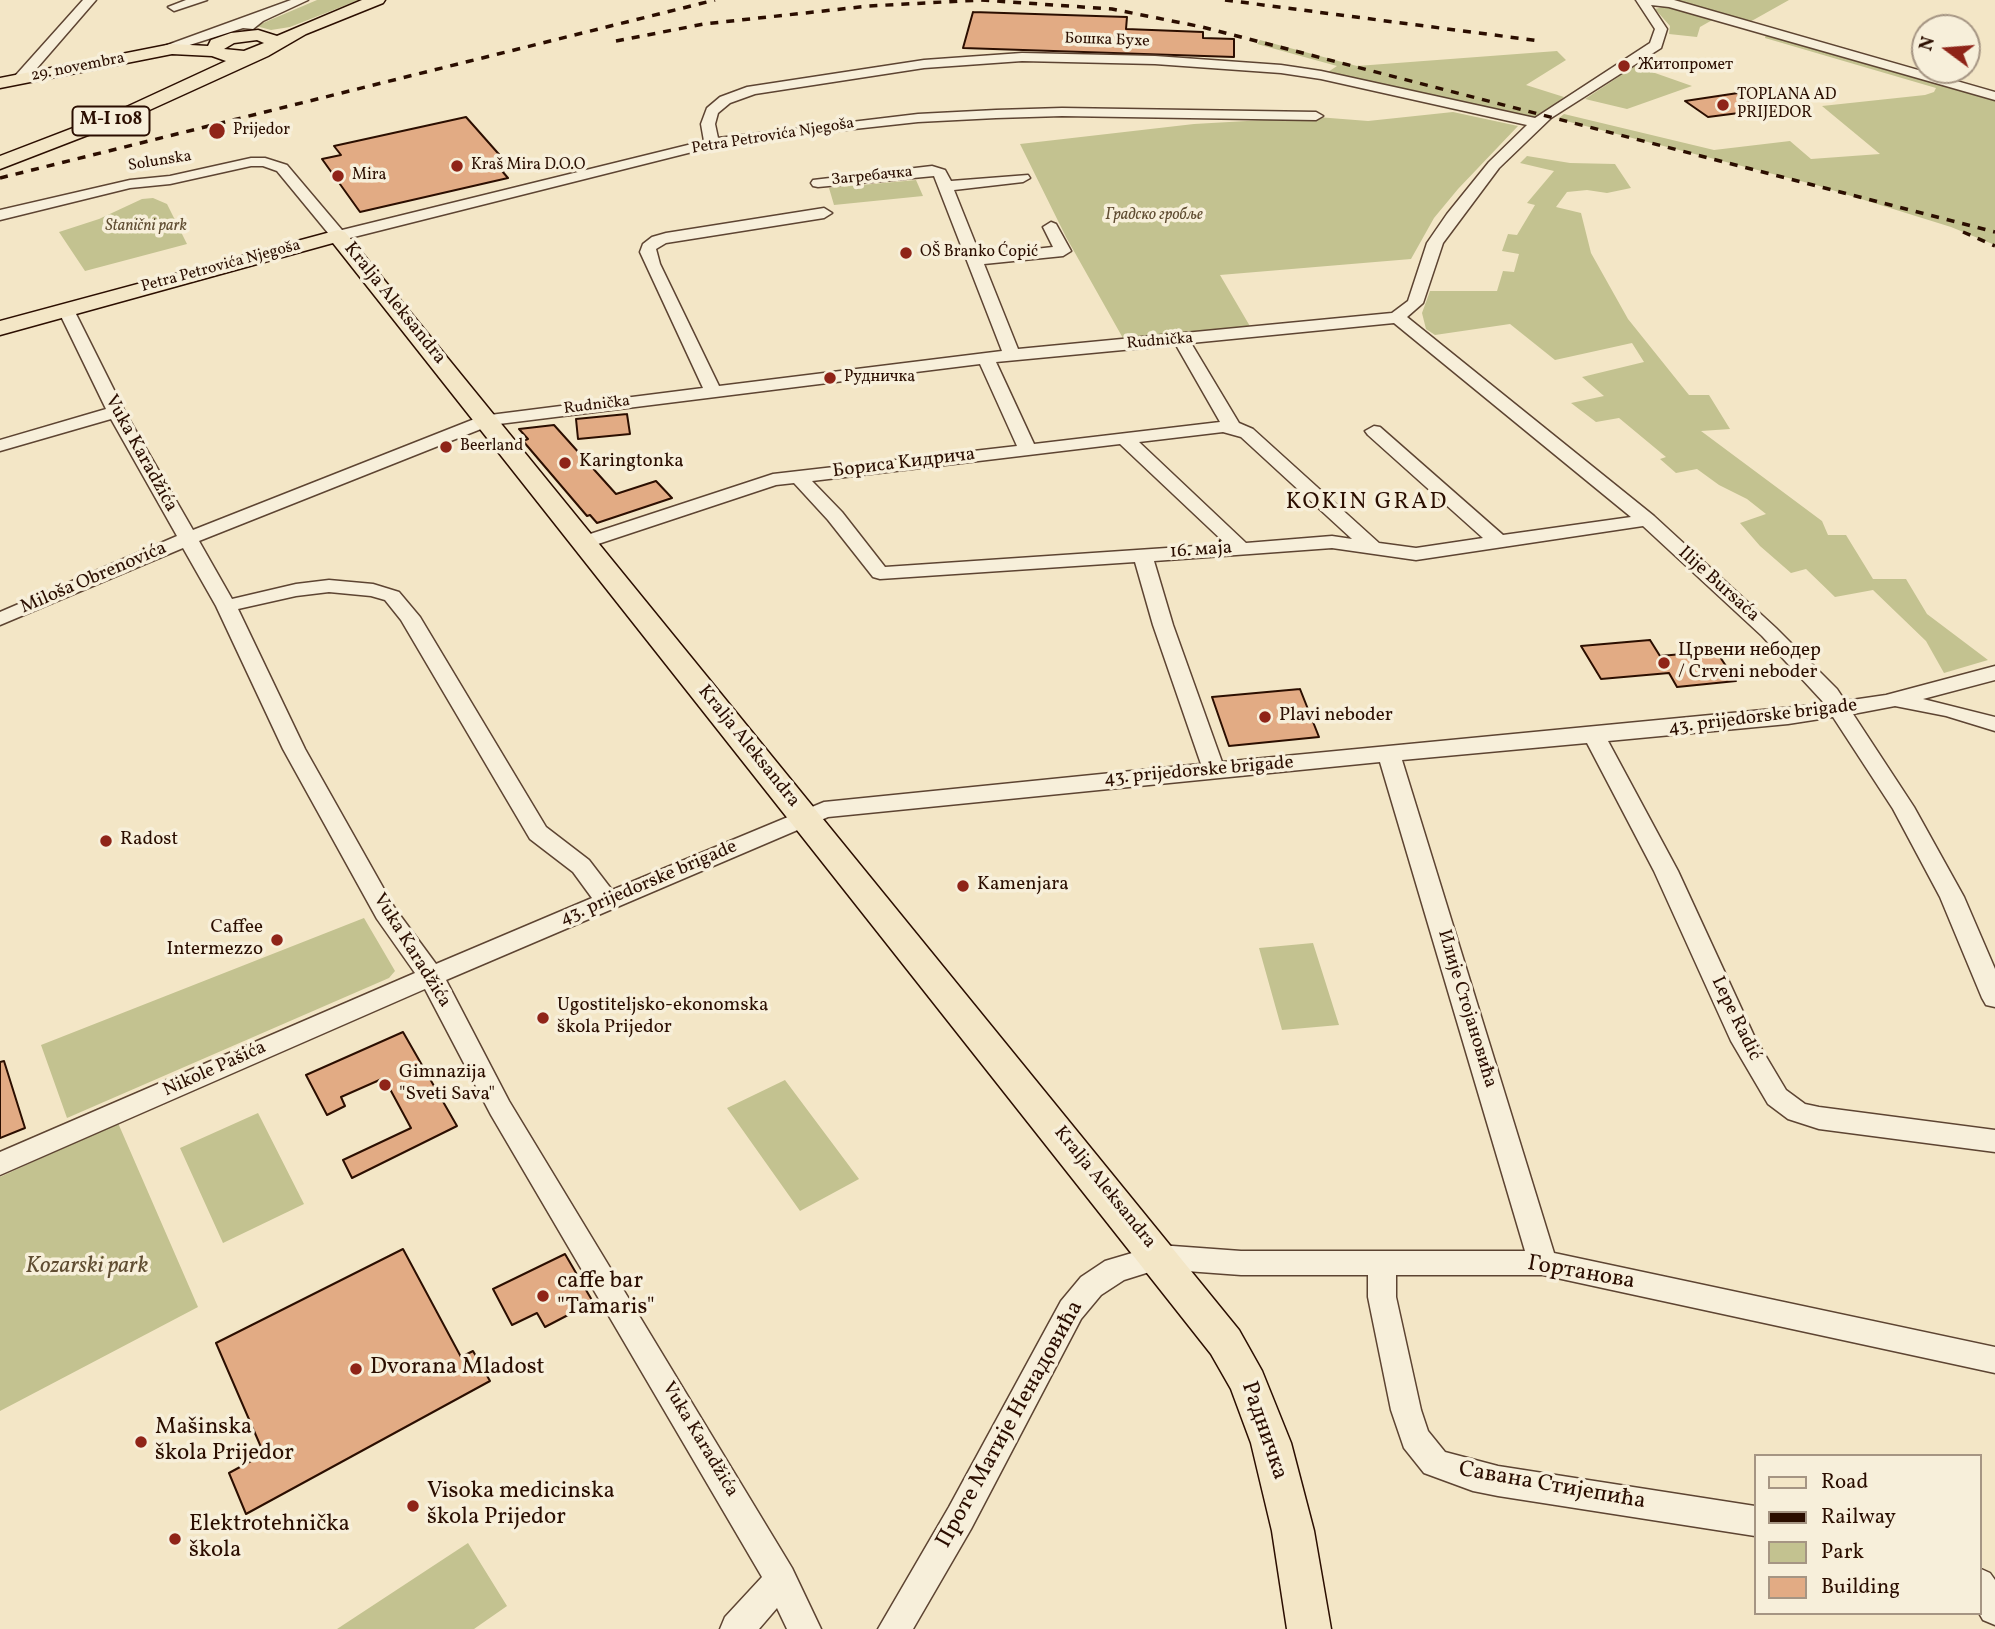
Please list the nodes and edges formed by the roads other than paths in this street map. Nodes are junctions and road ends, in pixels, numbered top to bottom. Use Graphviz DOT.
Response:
graph roads {
  1 [pos="90,0"];
  2 [pos="201,0"];
  3 [pos="302,0"];
  4 [pos="377,0"];
  5 [pos="1642,0"];
  6 [pos="178,4"];
  7 [pos="166,19"];
  8 [pos="261,32"];
  9 [pos="223,51"];
  10 [pos="155,52"];
  11 [pos="20,79"];
  12 [pos="0,83"];
  13 [pos="1995,96"];
  14 [pos="1316,116"];
  15 [pos="1537,123"];
  16 [pos="712,143"];
  17 [pos="0,163"];
  18 [pos="1023,178"];
  19 [pos="818,183"];
  20 [pos="945,186"];
  21 [pos="824,214"];
  22 [pos="0,215"];
  23 [pos="1051,227"];
  24 [pos="338,236"];
  25 [pos="974,260"];
  26 [pos="66,310"];
  27 [pos="1397,317"];
  28 [pos="0,328"];
  29 [pos="1181,340"];
  30 [pos="1012,355"];
  31 [pos="986,358"];
  32 [pos="713,391"];
  33 [pos="116,412"];
  34 [pos="488,420"];
  35 [pos="1232,427"];
  36 [pos="1374,431"];
  37 [pos="1125,439"];
  38 [pos="0,446"];
  39 [pos="1027,449"];
  40 [pos="797,477"];
  41 [pos="1647,520"];
  42 [pos="187,539"];
  43 [pos="585,542"];
  44 [pos="1500,542"];
  45 [pos="1372,547"];
  46 [pos="1241,548"];
  47 [pos="1143,556"];
  48 [pos="226,606"];
  49 [pos="0,620"];
  50 [pos="1995,673"];
  51 [pos="1886,702"];
  52 [pos="1840,711"];
  53 [pos="1995,724"];
  54 [pos="1595,737"];
  55 [pos="1390,755"];
  56 [pos="1214,770"];
  57 [pos="803,816"];
  58 [pos="607,901"];
  59 [pos="431,976"];
  60 [pos="1995,998"];
  61 [pos="1995,1140"];
  62 [pos="0,1164"];
  63 [pos="1159,1257"];
  64 [pos="1381,1262"];
  65 [pos="1543,1263"];
  66 [pos="1995,1360"];
  67 [pos="1754,1521"];
  68 [pos="781,1580"];
  69 [pos="1981,1587"];
  70 [pos="1995,1609"];
  71 [pos="737,1629"];
  72 [pos="804,1629"];
  73 [pos="895,1629"];
  74 [pos="1309,1629"];
  1 -- 11 [label="street"];
  2 -- 6 [label="street"];
  3 -- 8 [label="street, 29. novembra"];
  4 -- 8 [label="main road, M-I 108"];
  5 -- 13 [label="street"];
  5 -- 15 [label="street"];
  6 -- 7 [label="street"];
  8 -- 9 [label="main road, M-I 108"];
  8 -- 9 [label="main road, M-I 108"];
  8 -- 10 [label="street, 29. novembra"];
  9 -- 10 [label="main road, 29. novembra"];
  9 -- 17 [label="main road, M-I 108"];
  10 -- 11 [label="main road, 29. novembra"];
  11 -- 12 [label="main road, 29. novembra"];
  14 -- 16 [label="street, Petra Petrovića Njegoša"];
  15 -- 16 [label="street, Бошка Бухе"];
  15 -- 27 [label="street"];
  16 -- 24 [label="street, Petra Petrovića Njegoša"];
  18 -- 20 [label="street"];
  19 -- 20 [label="street, Загребачка"];
  20 -- 25 [label="street"];
  21 -- 32 [label="street"];
  22 -- 24 [label="street, Solunska"];
  23 -- 25 [label="street"];
  24 -- 26 [label="main road, Petra Petrovića Njegoša"];
  24 -- 34 [label="main road, Kralja Aleksandra"];
  25 -- 30 [label="street"];
  26 -- 28 [label="main road, Petra Petrovića Njegoša"];
  26 -- 33 [label="street, Vuka Karadžića"];
  27 -- 29 [label="street, Rudnička"];
  27 -- 41 [label="street, Ilije Bursaća"];
  29 -- 30 [label="street, Rudnička"];
  29 -- 35 [label="street"];
  30 -- 31 [label="street, Rudnička"];
  31 -- 32 [label="street, Rudnička"];
  31 -- 39 [label="street"];
  32 -- 34 [label="street, Rudnička"];
  33 -- 38 [label="street"];
  33 -- 42 [label="street, Vuka Karadžića"];
  34 -- 42 [label="street, Rudnička"];
  34 -- 43 [label="main road, Kralja Aleksandra"];
  35 -- 37 [label="street, Бориса Kидрича"];
  35 -- 45 [label="street"];
  36 -- 44 [label="street"];
  37 -- 39 [label="street, Бориса Kидрича"];
  37 -- 46 [label="street"];
  39 -- 40 [label="street, Бориса Kидрича"];
  40 -- 43 [label="street, Бориса Kидрича"];
  40 -- 47 [label="street, 16. маја"];
  41 -- 44 [label="street, 16. маја"];
  41 -- 52 [label="street, Ilije Bursaća"];
  42 -- 48 [label="street, Vuka Karadžića"];
  42 -- 49 [label="street, Miloša Obrenovića"];
  43 -- 57 [label="main road, Kralja Aleksandra"];
  44 -- 45 [label="street, 16. маја"];
  45 -- 46 [label="street, 16. маја"];
  46 -- 47 [label="street, 16. маја"];
  47 -- 56 [label="street"];
  48 -- 58 [label="street"];
  48 -- 59 [label="street, Vuka Karadžića"];
  50 -- 51 [label="street, 43. prijedorske brigade"];
  51 -- 52 [label="street, 43. prijedorske brigade"];
  51 -- 53 [label="street"];
  52 -- 54 [label="street, 43. prijedorske brigade"];
  52 -- 60 [label="street, Ilije Bursaća"];
  54 -- 55 [label="street, 43. prijedorske brigade"];
  54 -- 61 [label="street, Lepe Radić"];
  55 -- 56 [label="street, 43. prijedorske brigade"];
  55 -- 65 [label="street, Илије Стојановића"];
  56 -- 57 [label="street, 43. prijedorske brigade"];
  57 -- 58 [label="street, 43. prijedorske brigade"];
  57 -- 63 [label="main road, Kralja Aleksandra"];
  58 -- 59 [label="street, 43. prijedorske brigade"];
  59 -- 62 [label="street, Nikole Pašića"];
  59 -- 68 [label="street, Vuka Karadžića"];
  63 -- 64 [label="street, Гортанова"];
  63 -- 73 [label="street, Проте Матије Ненадовића"];
  63 -- 74 [label="main road, Радничка"];
  64 -- 65 [label="street, Гортанова"];
  64 -- 67 [label="street, Савана Стијепића"];
  65 -- 66 [label="street, Гортанова"];
  68 -- 71 [label="street"];
  68 -- 72 [label="street, Vuka Karadžića"];
  69 -- 70 [label="street"];
}
